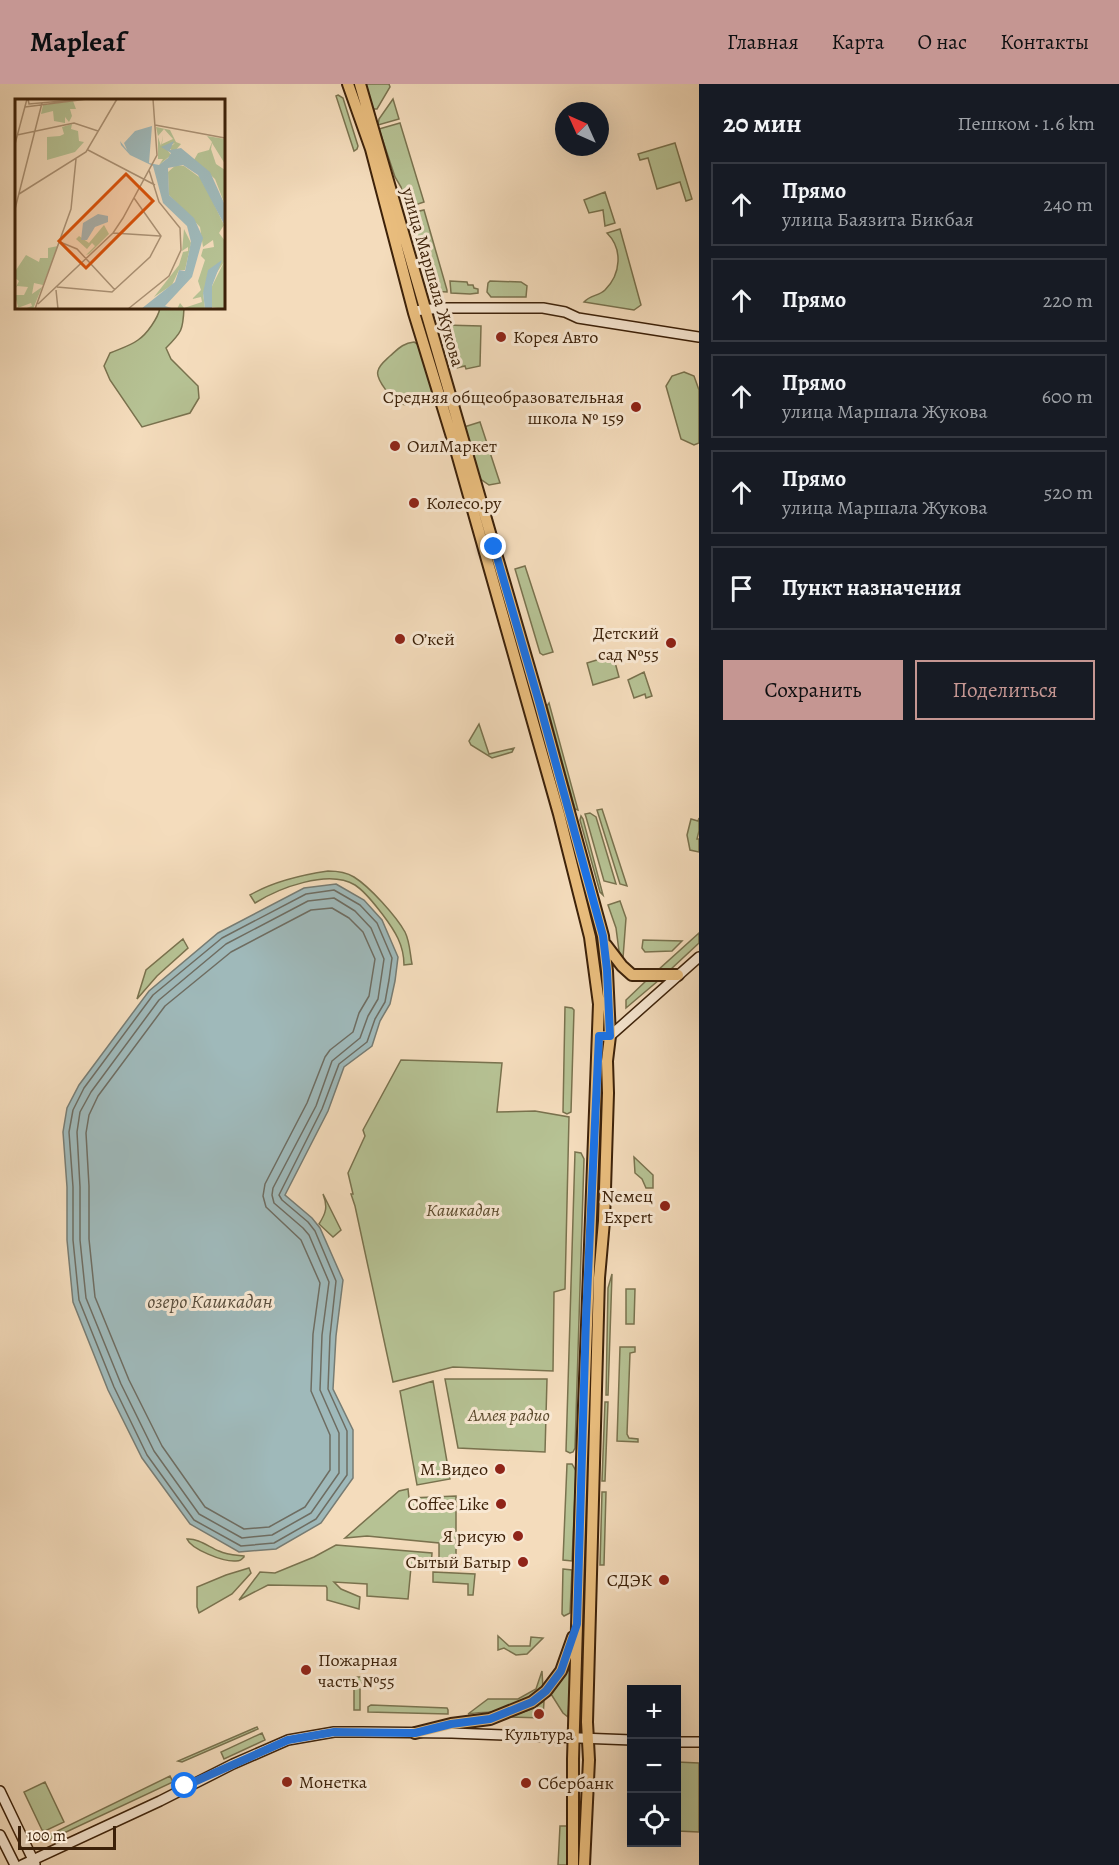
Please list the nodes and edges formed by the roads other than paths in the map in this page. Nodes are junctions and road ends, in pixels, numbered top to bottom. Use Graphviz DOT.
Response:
graph roads {
  1 [pos="348,84"];
  2 [pos="360,84"];
  3 [pos="419,310"];
  4 [pos="699,338"];
  5 [pos="604,943"];
  6 [pos="699,957"];
  7 [pos="678,975"];
  8 [pos="604,1036"];
  9 [pos="577,1624"];
  10 [pos="415,1733"];
  11 [pos="574,1738"];
  12 [pos="588,1739"];
  13 [pos="627,1740"];
  14 [pos="681,1742"];
  15 [pos="699,1742"];
  16 [pos="0,1791"];
  17 [pos="0,1835"];
  18 [pos="34,1862"];
  19 [pos="15,1865"];
  20 [pos="22,1865"];
  21 [pos="573,1865"];
  22 [pos="584,1865"];
  1 -- 3 [label="main road, улица Маршала Жукова"];
  2 -- 3 [label="main road, улица Маршала Жукова"];
  3 -- 4 [label="main road"];
  3 -- 5 [label="main road, улица Маршала Жукова"];
  3 -- 8 [label="main road, улица Маршала Жукова"];
  5 -- 7 [label="main road"];
  5 -- 8 [label="main road, улица Маршала Жукова"];
  6 -- 7 [label="main road"];
  7 -- 8 [label="main road"];
  8 -- 9 [label="main road, улица Маршала Жукова"];
  8 -- 12 [label="main road, улица Маршала Жукова"];
  9 -- 10 [label="main road"];
  9 -- 11 [label="main road, улица Маршала Жукова"];
  10 -- 11 [label="main road"];
  10 -- 18 [label="main road"];
  11 -- 12 [label="main road"];
  11 -- 21 [label="main road, улица Маршала Жукова"];
  12 -- 13 [label="main road"];
  12 -- 22 [label="main road, улица Маршала Жукова"];
  14 -- 15 [label="main road"];
  16 -- 18 [label="main road"];
  17 -- 19 [label="main road"];
  18 -- 20 [label="main road"];
}
